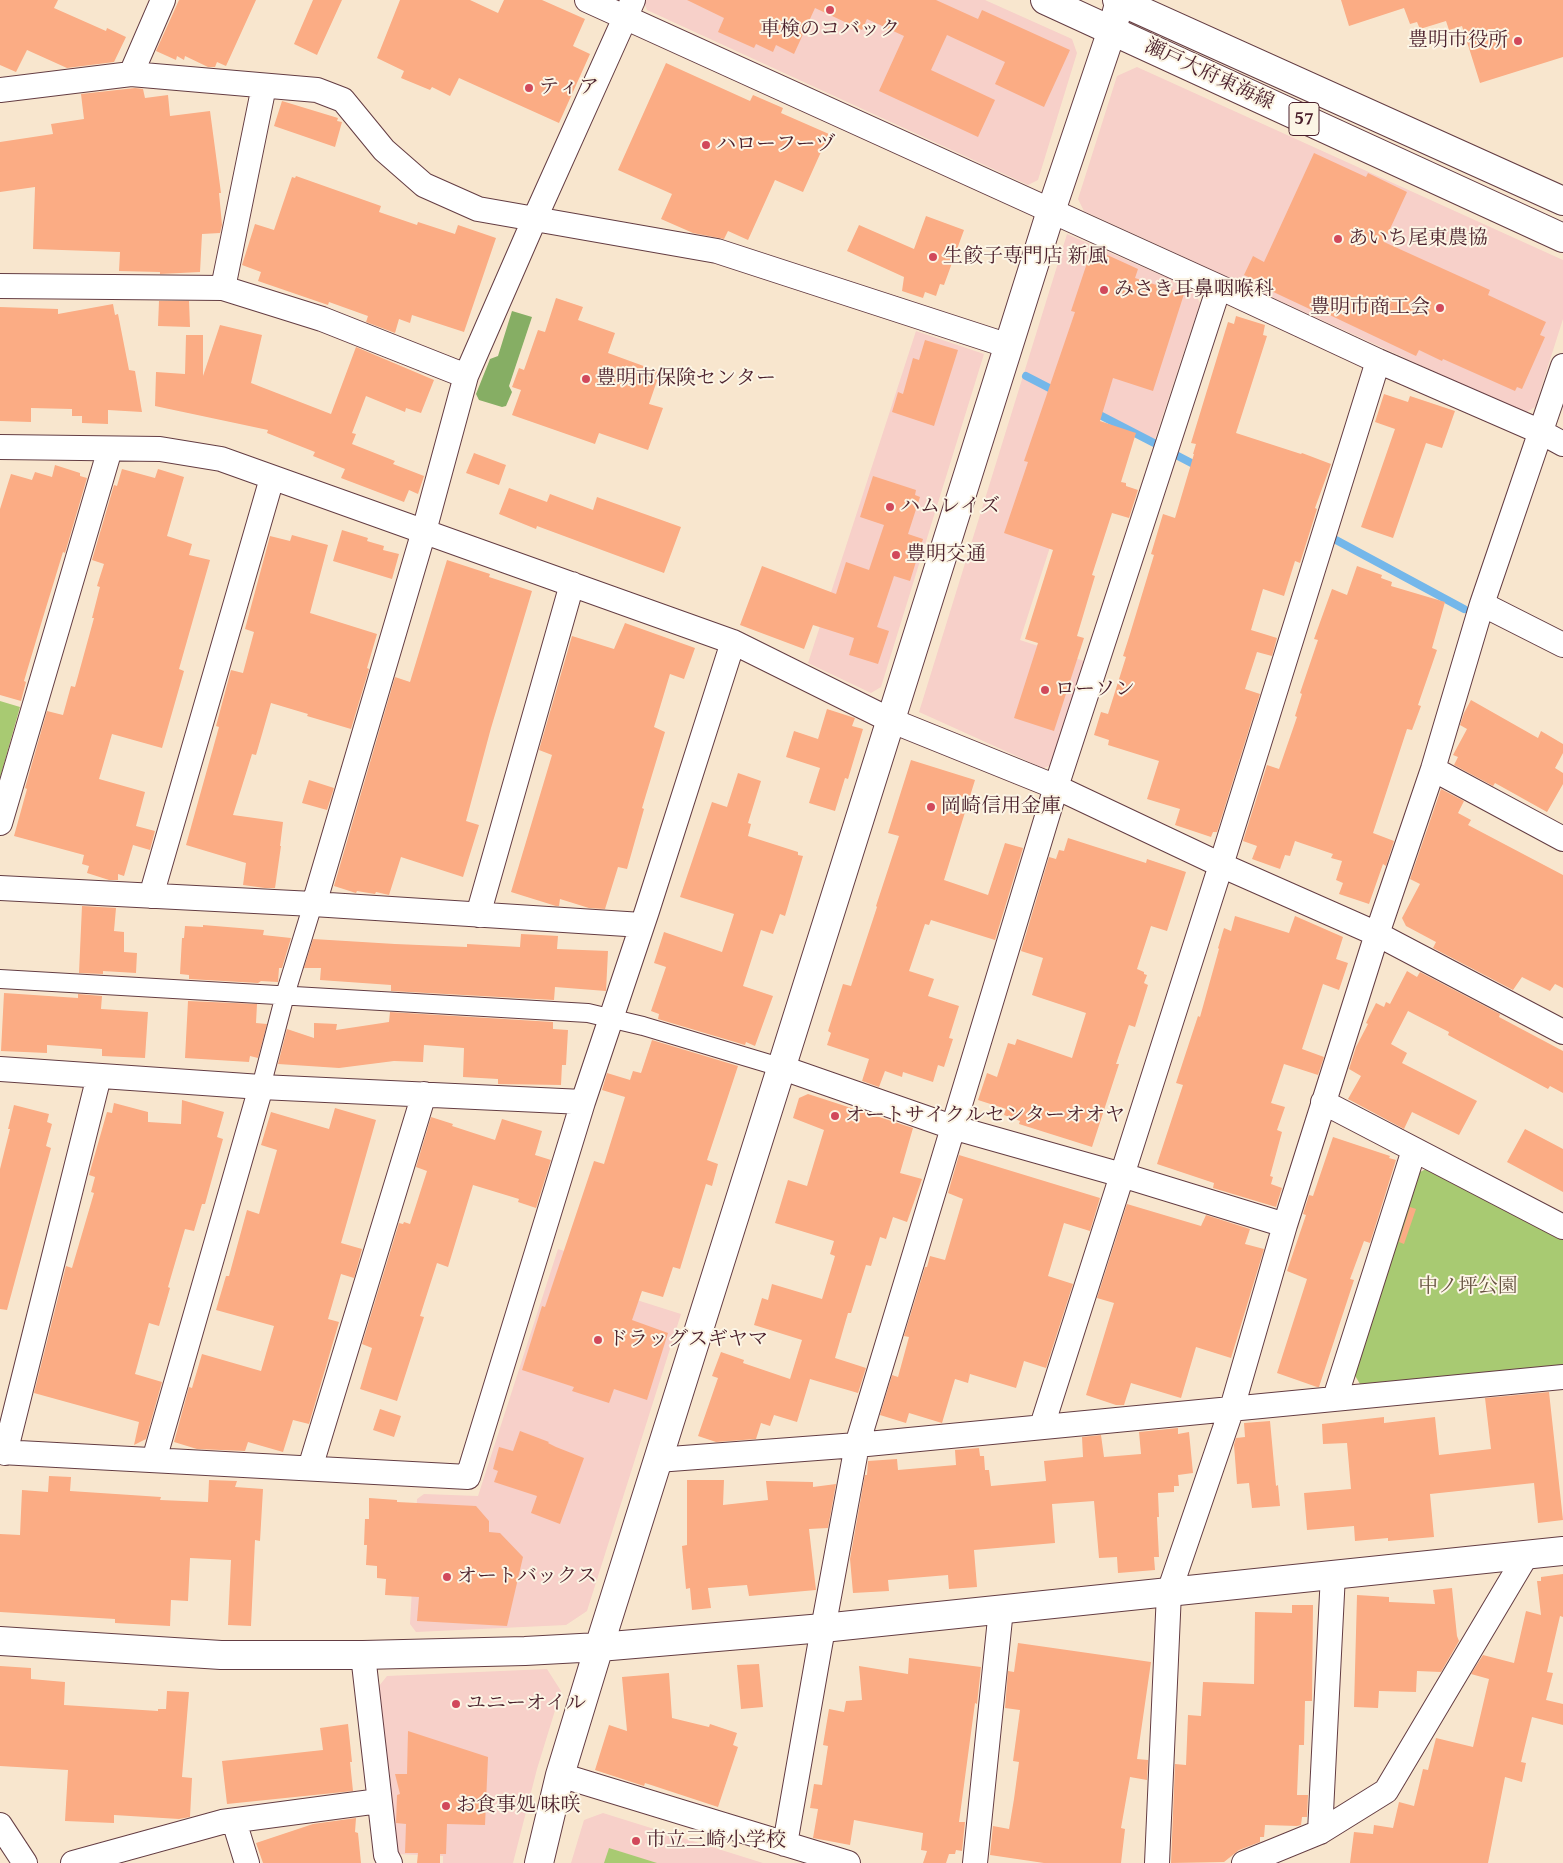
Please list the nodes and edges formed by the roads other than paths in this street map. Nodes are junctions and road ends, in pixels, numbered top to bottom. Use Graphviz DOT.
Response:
graph roads {
  1 [pos="163,0"];
  2 [pos="587,0"];
  3 [pos="1045,0"];
  4 [pos="1119,0"];
  5 [pos="630,9"];
  6 [pos="1112,30"];
  7 [pos="131,74"];
  8 [pos="264,86"];
  9 [pos="0,90"];
  10 [pos="1563,201"];
  11 [pos="1051,211"];
  12 [pos="535,218"];
  13 [pos="1563,238"];
  14 [pos="0,286"];
  15 [pos="1219,287"];
  16 [pos="222,288"];
  17 [pos="1009,346"];
  18 [pos="1378,361"];
  19 [pos="1563,366"];
  20 [pos="466,376"];
  21 [pos="1541,432"];
  22 [pos="1563,444"];
  23 [pos="0,447"];
  24 [pos="110,449"];
  25 [pos="272,478"];
  26 [pos="424,531"];
  27 [pos="572,584"];
  28 [pos="1482,604"];
  29 [pos="733,642"];
  30 [pos="1563,645"];
  31 [pos="890,720"];
  32 [pos="1433,769"];
  33 [pos="1056,787"];
  34 [pos="0,823"];
  35 [pos="1563,838"];
  36 [pos="1222,865"];
  37 [pos="0,888"];
  38 [pos="151,896"];
  39 [pos="314,904"];
  40 [pos="478,915"];
  41 [pos="642,925"];
  42 [pos="1376,934"];
  43 [pos="0,979"];
  44 [pos="286,995"];
  45 [pos="611,1018"];
  46 [pos="1563,1032"];
  47 [pos="780,1067"];
  48 [pos="0,1069"];
  49 [pos="99,1076"];
  50 [pos="261,1087"];
  51 [pos="424,1094"];
  52 [pos="583,1102"];
  53 [pos="1324,1102"];
  54 [pos="952,1127"];
  55 [pos="1414,1150"];
  56 [pos="1122,1175"];
  57 [pos="1285,1225"];
  58 [pos="1563,1227"];
  59 [pos="1563,1377"];
  60 [pos="1335,1398"];
  61 [pos="1232,1408"];
  62 [pos="1042,1426"];
  63 [pos="857,1445"];
  64 [pos="2,1453"];
  65 [pos="154,1460"];
  66 [pos="657,1460"];
  67 [pos="310,1468"];
  68 [pos="1563,1551"];
  69 [pos="1527,1554"];
  70 [pos="1333,1574"];
  71 [pos="1169,1592"];
  72 [pos="1001,1609"];
  73 [pos="823,1628"];
  74 [pos="0,1641"];
  75 [pos="599,1647"];
  76 [pos="363,1655"];
  77 [pos="560,1775"];
  78 [pos="380,1801"];
  79 [pos="234,1820"];
  80 [pos="0,1825"];
  81 [pos="1320,1832"];
  82 [pos="785,1844"];
  83 [pos="25,1863"];
  84 [pos="73,1863"];
  85 [pos="247,1863"];
  86 [pos="390,1863"];
  87 [pos="539,1863"];
  88 [pos="848,1863"];
  89 [pos="975,1863"];
  90 [pos="1157,1863"];
  91 [pos="1244,1863"];
  1 -- 7 [label="street"];
  2 -- 5 [label="street"];
  3 -- 6 [label="street, 瀬戸大府東海線 / 57"];
  4 -- 6 [label="street"];
  4 -- 10 [label="street, 瀬戸大府東海線 / 57"];
  5 -- 11 [label="street"];
  5 -- 12 [label="street"];
  6 -- 11 [label="street"];
  6 -- 13 [label="street, 瀬戸大府東海線 / 57"];
  7 -- 8 [label="street"];
  7 -- 9 [label="street"];
  8 -- 12 [label="street"];
  8 -- 16 [label="street"];
  11 -- 15 [label="street"];
  11 -- 17 [label="street"];
  12 -- 17 [label="street"];
  12 -- 20 [label="street"];
  14 -- 16 [label="street"];
  15 -- 18 [label="street"];
  15 -- 33 [label="street"];
  16 -- 20 [label="street"];
  17 -- 31 [label="street"];
  18 -- 21 [label="street"];
  18 -- 36 [label="street"];
  19 -- 21 [label="street"];
  20 -- 26 [label="street"];
  21 -- 22 [label="street"];
  21 -- 28 [label="street"];
  23 -- 24 [label="street"];
  24 -- 25 [label="street"];
  24 -- 34 [label="street"];
  25 -- 26 [label="street"];
  25 -- 38 [label="street"];
  26 -- 27 [label="street"];
  26 -- 39 [label="street"];
  27 -- 29 [label="street"];
  27 -- 40 [label="street"];
  28 -- 30 [label="street"];
  28 -- 32 [label="street"];
  29 -- 31 [label="street"];
  29 -- 41 [label="street"];
  31 -- 33 [label="street"];
  31 -- 47 [label="street"];
  32 -- 35 [label="street"];
  32 -- 42 [label="street"];
  33 -- 36 [label="street"];
  33 -- 54 [label="street"];
  36 -- 42 [label="street"];
  36 -- 56 [label="street"];
  37 -- 38 [label="street"];
  38 -- 39 [label="street"];
  39 -- 40 [label="street"];
  39 -- 44 [label="street"];
  40 -- 41 [label="street"];
  41 -- 45 [label="street"];
  42 -- 46 [label="street"];
  42 -- 53 [label="street"];
  43 -- 44 [label="street"];
  44 -- 45 [label="street"];
  44 -- 50 [label="street"];
  45 -- 47 [label="street"];
  45 -- 52 [label="street"];
  47 -- 54 [label="street"];
  47 -- 66 [label="street"];
  48 -- 49 [label="street"];
  49 -- 50 [label="street"];
  49 -- 64 [label="street"];
  50 -- 51 [label="street"];
  50 -- 65 [label="street"];
  51 -- 52 [label="street"];
  51 -- 67 [label="street"];
  52 -- 67 [label="street"];
  53 -- 55 [label="street"];
  53 -- 57 [label="street"];
  54 -- 56 [label="street"];
  54 -- 63 [label="street"];
  55 -- 58 [label="street"];
  55 -- 60 [label="street"];
  56 -- 57 [label="street"];
  56 -- 62 [label="street"];
  57 -- 61 [label="street"];
  59 -- 60 [label="street"];
  60 -- 61 [label="street"];
  61 -- 62 [label="street"];
  61 -- 71 [label="street"];
  62 -- 63 [label="street"];
  63 -- 66 [label="street"];
  63 -- 73 [label="street"];
  64 -- 65 [label="street"];
  65 -- 67 [label="street"];
  66 -- 75 [label="street"];
  68 -- 69 [label="street"];
  69 -- 70 [label="street"];
  69 -- 81 [label="street"];
  70 -- 71 [label="street"];
  70 -- 81 [label="street"];
  71 -- 72 [label="street"];
  71 -- 90 [label="street"];
  72 -- 73 [label="street"];
  72 -- 89 [label="street"];
  73 -- 75 [label="street"];
  73 -- 82 [label="street"];
  74 -- 76 [label="street"];
  75 -- 76 [label="street"];
  75 -- 77 [label="street"];
  76 -- 78 [label="street"];
  77 -- 82 [label="street"];
  77 -- 87 [label="street"];
  78 -- 79 [label="street"];
  78 -- 86 [label="street"];
  79 -- 84 [label="street"];
  79 -- 85 [label="street"];
  80 -- 83 [label="street"];
  81 -- 91 [label="street"];
  82 -- 88 [label="street"];
}
